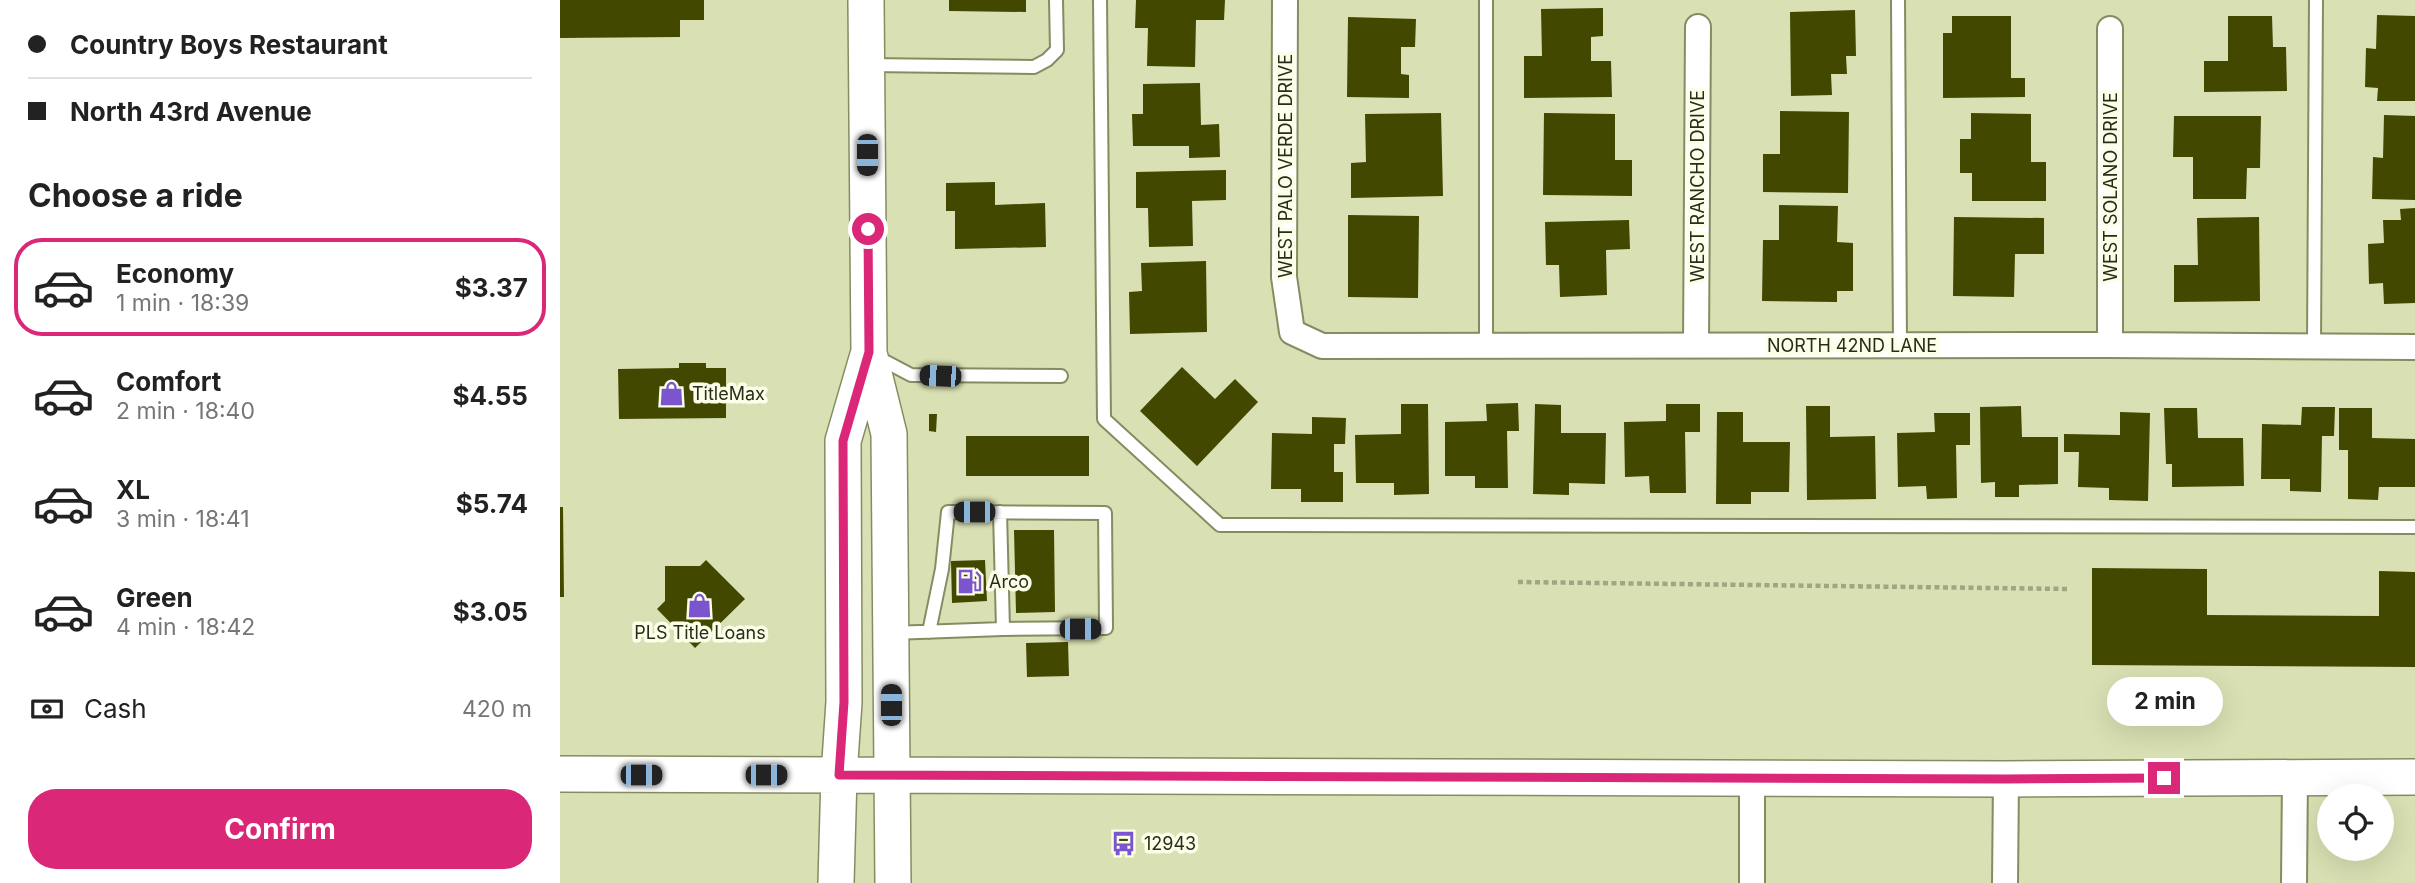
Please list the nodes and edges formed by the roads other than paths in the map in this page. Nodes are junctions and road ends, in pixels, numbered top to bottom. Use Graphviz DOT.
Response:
graph roads {
  1 [pos="866,0"];
  2 [pos="1056,0"];
  3 [pos="1100,0"];
  4 [pos="1284,0"];
  5 [pos="1486,0"];
  6 [pos="1898,0"];
  7 [pos="2316,0"];
  8 [pos="1698,27"];
  9 [pos="2110,29"];
  10 [pos="867,65"];
  11 [pos="1292,332"];
  12 [pos="1696,345"];
  13 [pos="1900,345"];
  14 [pos="2110,345"];
  15 [pos="1486,346"];
  16 [pos="2314,347"];
  17 [pos="2415,347"];
  18 [pos="869,352"];
  19 [pos="1061,376"];
  20 [pos="1000,512"];
  21 [pos="2415,527"];
  22 [pos="1003,629"];
  23 [pos="929,632"];
  24 [pos="890,634"];
  25 [pos="560,774"];
  26 [pos="839,775"];
  27 [pos="893,775"];
  28 [pos="2295,776"];
  29 [pos="2415,777"];
  30 [pos="1752,778"];
  31 [pos="2006,779"];
  32 [pos="836,883"];
  33 [pos="893,883"];
  34 [pos="1752,883"];
  35 [pos="2005,883"];
  36 [pos="2294,883"];
  1 -- 10 [label="main road"];
  2 -- 10 [label="lane"];
  3 -- 21 [label="lane"];
  4 -- 11 [label="street, WEST PALO VERDE DRIVE"];
  5 -- 15 [label="lane"];
  6 -- 13 [label="lane"];
  7 -- 16 [label="lane"];
  8 -- 12 [label="street, WEST RANCHO DRIVE"];
  9 -- 14 [label="street, WEST SOLANO DRIVE"];
  10 -- 18 [label="main road"];
  11 -- 15 [label="street, NORTH 42ND LANE"];
  12 -- 13 [label="street, NORTH 42ND LANE"];
  12 -- 15 [label="street, NORTH 42ND LANE"];
  13 -- 14 [label="street, NORTH 42ND LANE"];
  14 -- 16 [label="street, NORTH 42ND LANE"];
  16 -- 17 [label="street, NORTH 42ND LANE"];
  18 -- 19 [label="lane"];
  18 -- 24 [label="main road"];
  18 -- 26 [label="main road"];
  20 -- 22 [label="lane"];
  20 -- 22 [label="lane"];
  20 -- 23 [label="lane"];
  22 -- 23 [label="lane"];
  23 -- 24 [label="lane"];
  24 -- 27 [label="main road"];
  25 -- 26 [label="main road"];
  26 -- 27 [label="main road"];
  26 -- 32 [label="main road"];
  27 -- 30 [label="main road"];
  27 -- 33 [label="main road"];
  28 -- 29 [label="main road"];
  28 -- 31 [label="main road"];
  28 -- 36 [label="street"];
  30 -- 31 [label="main road"];
  30 -- 34 [label="street"];
  31 -- 35 [label="street"];
}
